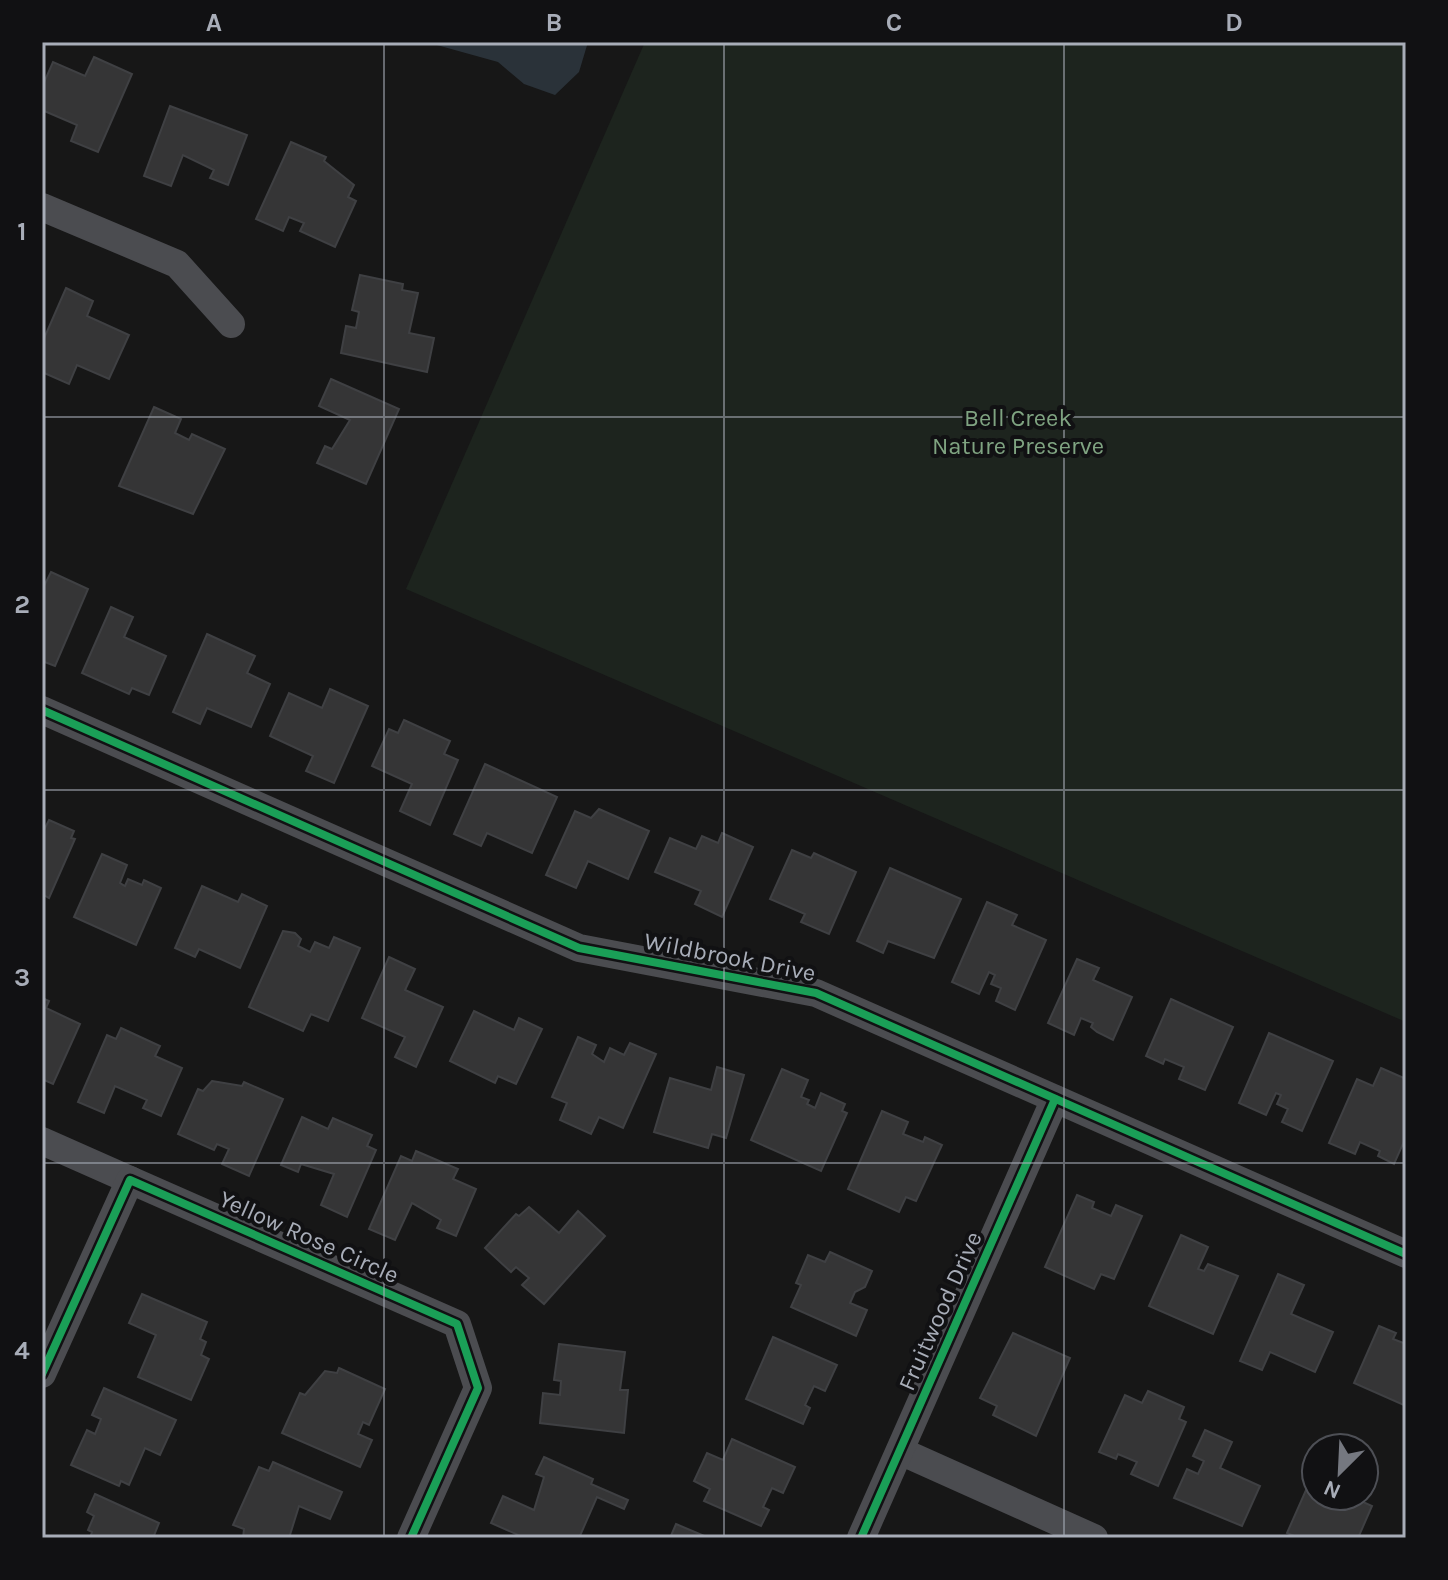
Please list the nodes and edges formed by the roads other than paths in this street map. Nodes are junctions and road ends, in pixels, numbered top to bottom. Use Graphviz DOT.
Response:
graph roads {
  1 [pos="42,207"];
  2 [pos="231,324"];
  3 [pos="42,710"];
  4 [pos="1055,1099"];
  5 [pos="42,1141"];
  6 [pos="130,1180"];
  7 [pos="1406,1254"];
  8 [pos="42,1374"];
  9 [pos="900,1451"];
  10 [pos="411,1538"];
  11 [pos="861,1538"];
  12 [pos="1094,1538"];
  1 -- 2 [label="street"];
  3 -- 4 [label="street, Wildbrook Drive"];
  4 -- 7 [label="street, Wildbrook Drive"];
  4 -- 9 [label="street, Fruitwood Drive"];
  5 -- 6 [label="street, Yellow Rose Circle"];
  6 -- 8 [label="street"];
  6 -- 10 [label="street, Yellow Rose Circle"];
  9 -- 11 [label="street, Fruitwood Drive"];
  9 -- 12 [label="street"];
}
